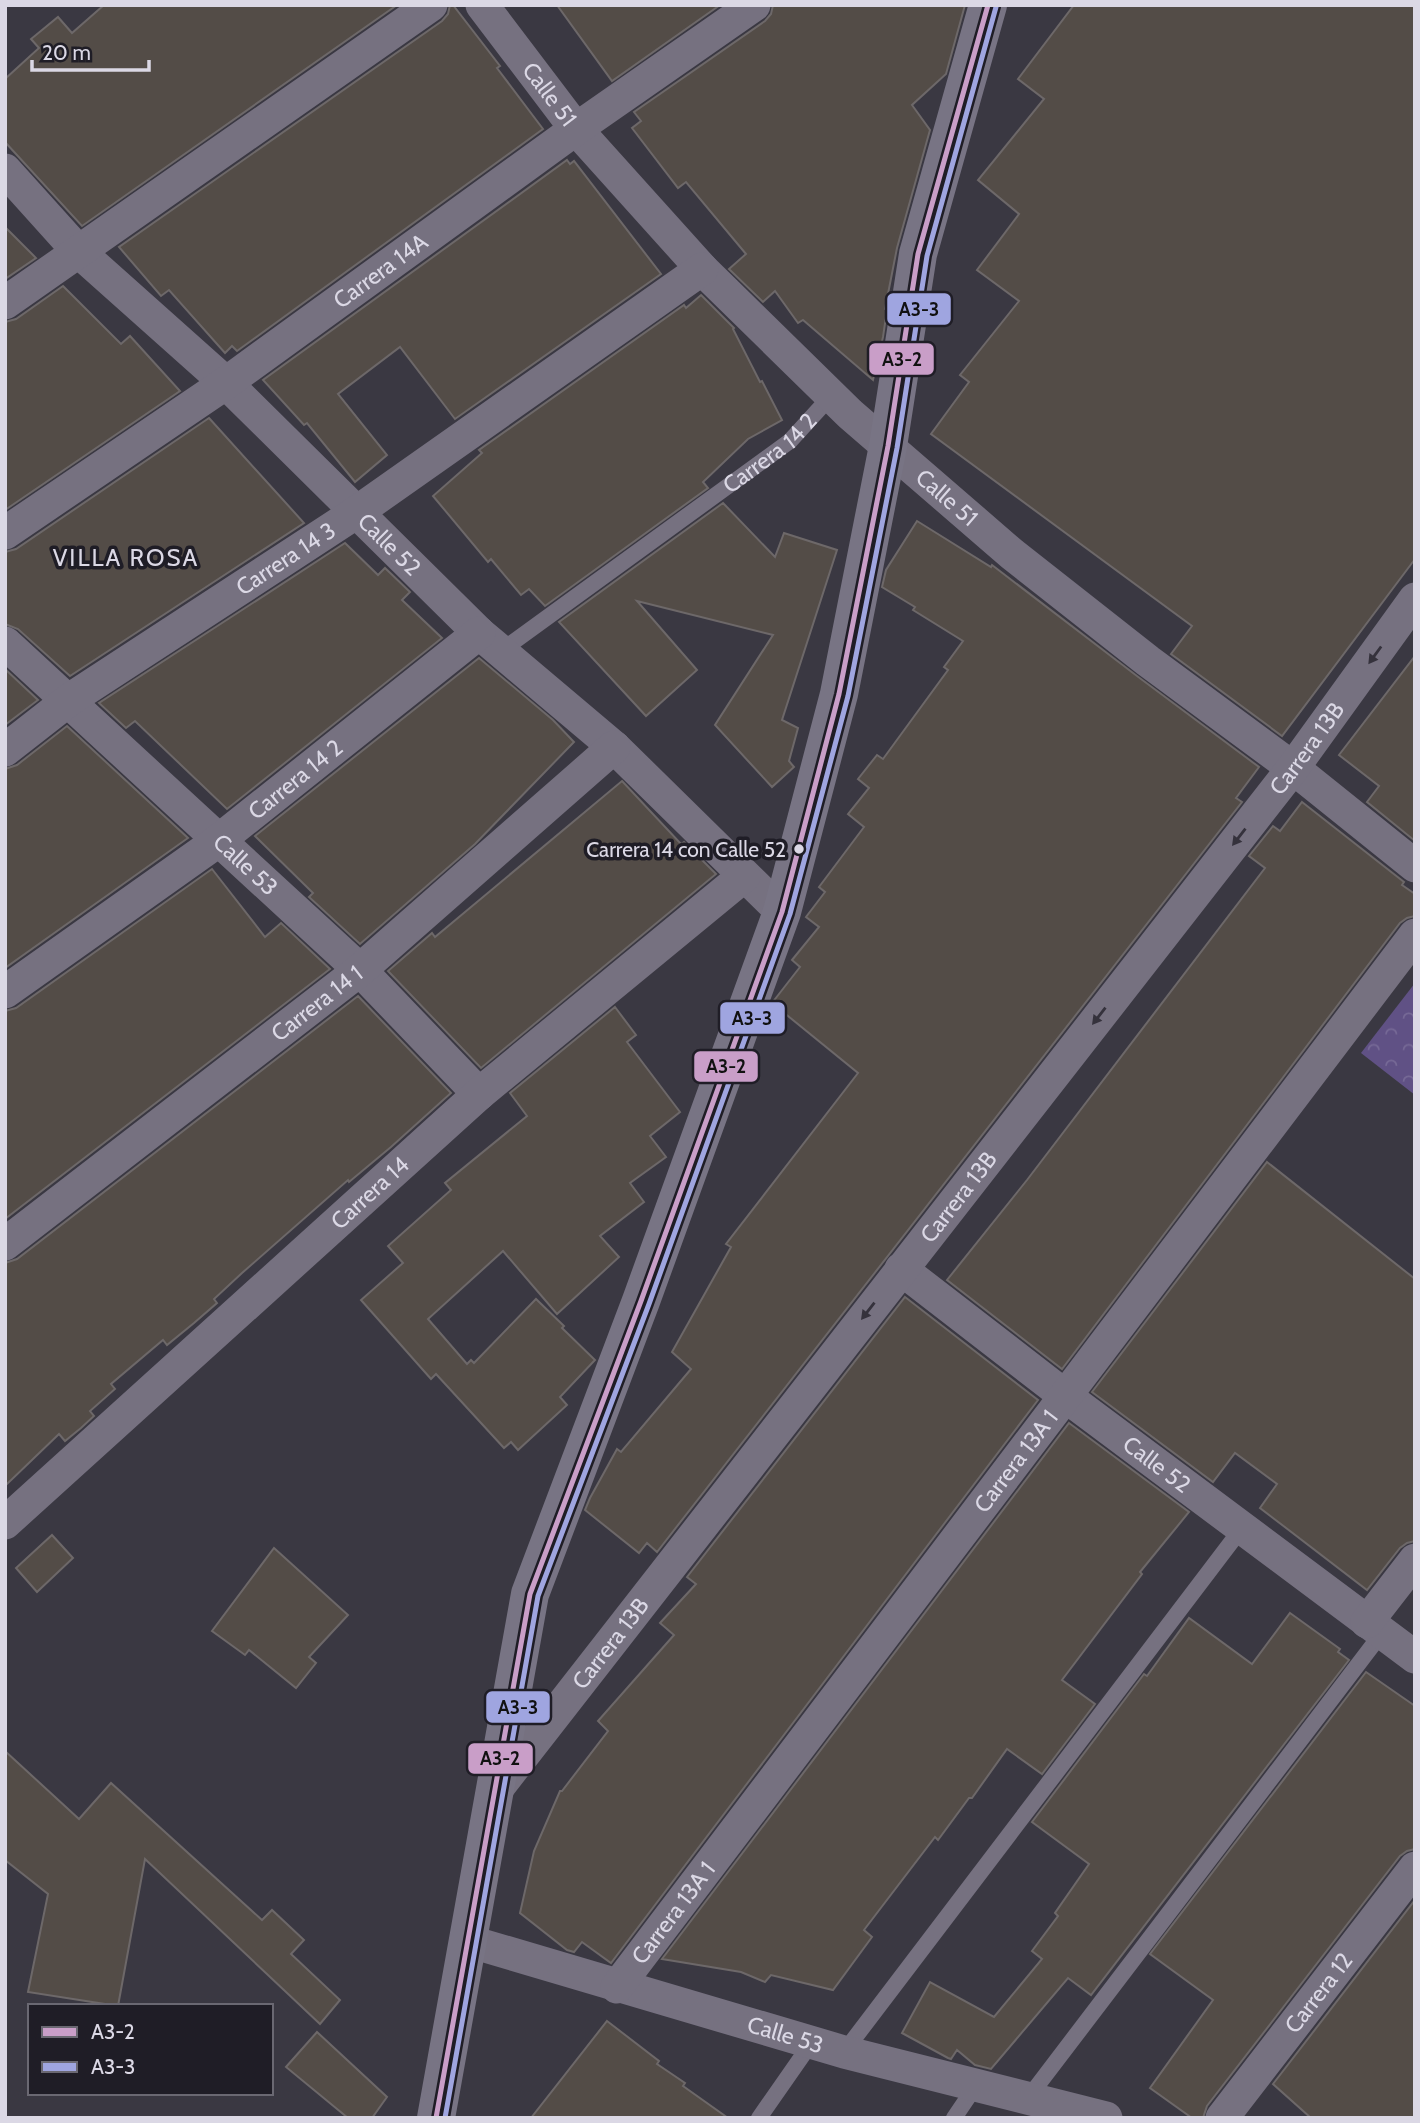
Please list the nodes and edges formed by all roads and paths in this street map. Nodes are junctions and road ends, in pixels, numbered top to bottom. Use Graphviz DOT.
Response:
graph roads {
  1 [pos="431,5"];
  2 [pos="482,5"];
  3 [pos="754,5"];
  4 [pos="988,5"];
  5 [pos="576,129"];
  6 [pos="5,170"];
  7 [pos="78,251"];
  8 [pos="702,269"];
  9 [pos="5,303"];
  10 [pos="226,383"];
  11 [pos="831,396"];
  12 [pos="888,446"];
  13 [pos="357,512"];
  14 [pos="5,533"];
  15 [pos="1415,599"];
  16 [pos="490,642"];
  17 [pos="5,643"];
  18 [pos="69,700"];
  19 [pos="614,747"];
  20 [pos="5,750"];
  21 [pos="1293,768"];
  22 [pos="218,841"];
  23 [pos="1415,866"];
  24 [pos="744,876"];
  25 [pos="782,912"];
  26 [pos="1415,935"];
  27 [pos="360,970"];
  28 [pos="5,992"];
  29 [pos="479,1094"];
  30 [pos="5,1244"];
  31 [pos="901,1269"];
  32 [pos="1064,1395"];
  33 [pos="5,1523"];
  34 [pos="1242,1528"];
  35 [pos="1415,1560"];
  36 [pos="1374,1627"];
  37 [pos="1415,1657"];
  38 [pos="496,1790"];
  39 [pos="1415,1868"];
  40 [pos="468,1941"];
  41 [pos="617,1987"];
  42 [pos="812,2042"];
  43 [pos="844,2052"];
  44 [pos="977,2084"];
  45 [pos="1028,2098"];
  46 [pos="436,2118"];
  47 [pos="759,2118"];
  48 [pos="954,2118"];
  49 [pos="1106,2118"];
  50 [pos="1222,2118"];
  1 -- 7 [label="street"];
  2 -- 5 [label="street, Calle 51"];
  3 -- 5 [label="street, Carrera 14A"];
  4 -- 12 [label="main road"];
  5 -- 8 [label="street, Calle 51"];
  5 -- 10 [label="street, Carrera 14A"];
  6 -- 7 [label="street, Calle 52"];
  7 -- 9 [label="street"];
  7 -- 10 [label="street, Calle 52"];
  8 -- 11 [label="street, Calle 51"];
  8 -- 13 [label="street, Carrera 14 3"];
  10 -- 13 [label="street, Calle 52"];
  10 -- 14 [label="street, Carrera 14A"];
  11 -- 12 [label="street, Calle 51"];
  11 -- 16 [label="lane, Carrera 14 2"];
  12 -- 21 [label="street, Calle 51"];
  12 -- 25 [label="main road"];
  13 -- 16 [label="street, Calle 52"];
  13 -- 18 [label="street, Carrera 14 3"];
  15 -- 21 [label="street, Carrera 13B, one-way"];
  16 -- 19 [label="street, Calle 52"];
  16 -- 22 [label="street, Carrera 14 2"];
  17 -- 18 [label="street, Calle 53"];
  18 -- 20 [label="street, Carrera 14 3"];
  18 -- 22 [label="street, Calle 53"];
  19 -- 24 [label="street, Calle 52"];
  19 -- 27 [label="street, Carrera 14 1"];
  21 -- 23 [label="street, Calle 51"];
  21 -- 31 [label="street, Carrera 13B, one-way"];
  22 -- 27 [label="street, Calle 53"];
  22 -- 28 [label="street, Carrera 14 2"];
  24 -- 25 [label="street, Calle 52"];
  24 -- 29 [label="street, Carrera 14"];
  25 -- 38 [label="main road"];
  26 -- 32 [label="street, Carrera 13A 1"];
  27 -- 29 [label="street, Calle 53"];
  27 -- 30 [label="street, Carrera 14 1"];
  29 -- 33 [label="street, Carrera 14"];
  31 -- 32 [label="street, Calle 52"];
  31 -- 38 [label="street, Carrera 13B, one-way"];
  32 -- 34 [label="street, Calle 52"];
  32 -- 41 [label="street, Carrera 13A 1"];
  34 -- 36 [label="street, Calle 52"];
  34 -- 43 [label="lane"];
  35 -- 36 [label="street"];
  36 -- 37 [label="street, Calle 52"];
  36 -- 45 [label="lane"];
  38 -- 40 [label="main road"];
  39 -- 50 [label="street, Carrera 12"];
  40 -- 41 [label="street, Calle 53"];
  40 -- 46 [label="main road"];
  41 -- 42 [label="street, Calle 53"];
  42 -- 43 [label="street, Calle 53"];
  42 -- 47 [label="lane"];
  43 -- 44 [label="street, Calle 53"];
  44 -- 45 [label="street, Calle 53"];
  44 -- 48 [label="lane"];
  45 -- 49 [label="street, Calle 53"];
}
